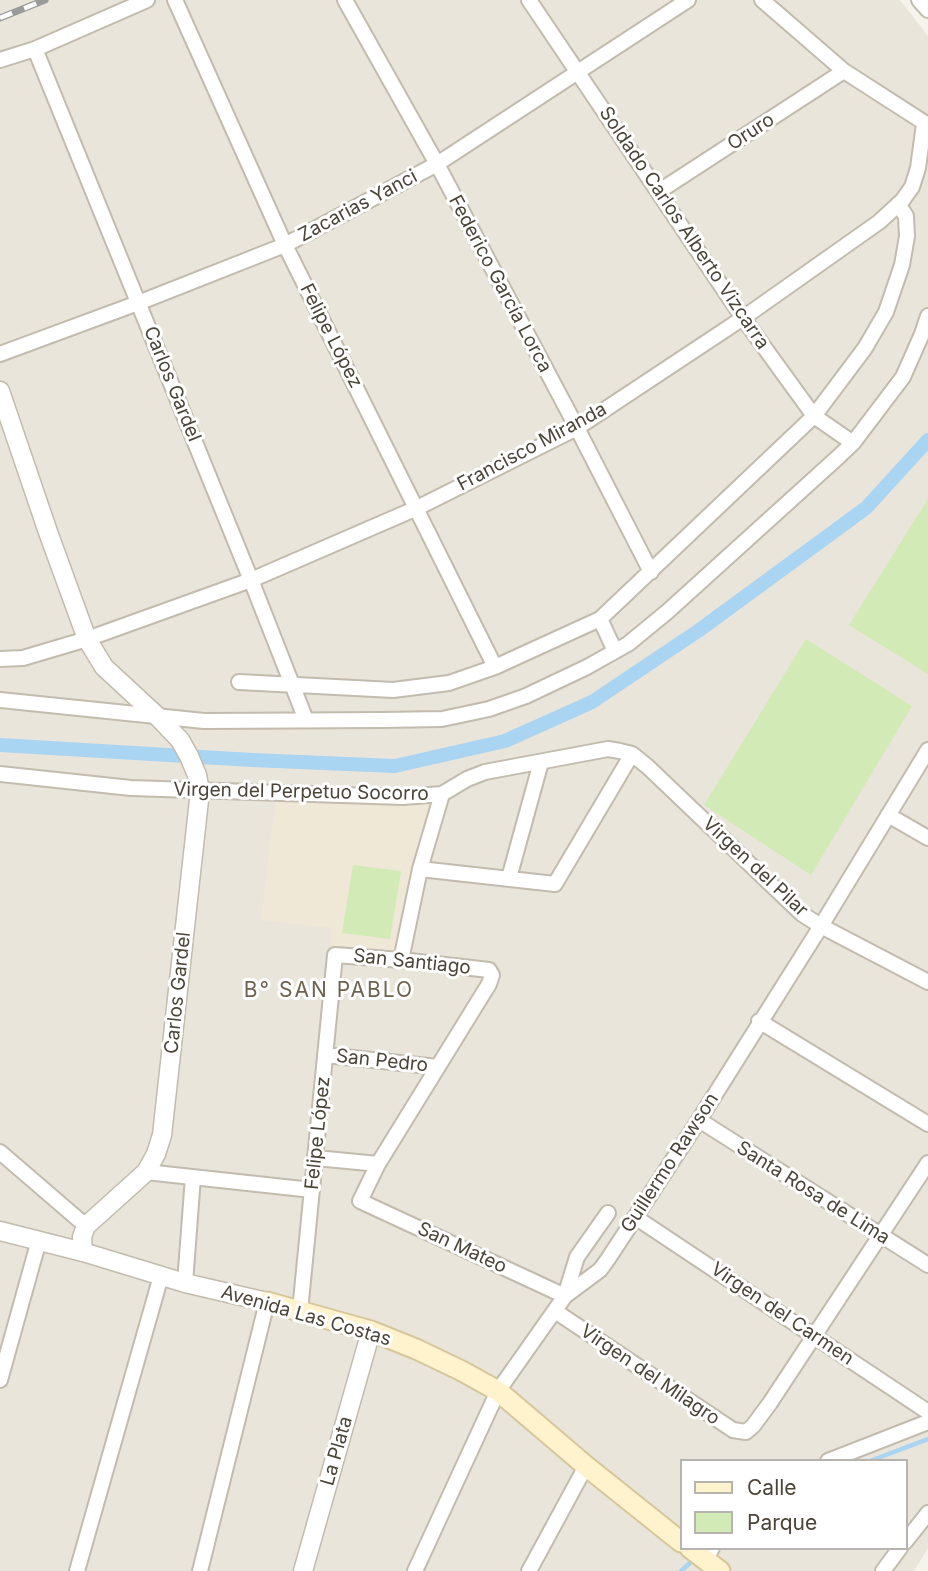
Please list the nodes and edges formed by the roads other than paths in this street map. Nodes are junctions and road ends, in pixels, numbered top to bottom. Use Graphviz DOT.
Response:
graph roads {
  1 [pos="147,0"];
  2 [pos="175,0"];
  3 [pos="345,0"];
  4 [pos="530,0"];
  5 [pos="688,0"];
  6 [pos="762,0"];
  7 [pos="919,0"];
  8 [pos="928,10"];
  9 [pos="35,49"];
  10 [pos="0,60"];
  11 [pos="844,71"];
  12 [pos="578,73"];
  13 [pos="926,124"];
  14 [pos="436,164"];
  15 [pos="658,192"];
  16 [pos="898,204"];
  17 [pos="285,245"];
  18 [pos="138,303"];
  19 [pos="928,316"];
  20 [pos="743,318"];
  21 [pos="0,354"];
  22 [pos="0,391"];
  23 [pos="814,416"];
  24 [pos="577,428"];
  25 [pos="853,443"];
  26 [pos="417,508"];
  27 [pos="651,572"];
  28 [pos="251,580"];
  29 [pos="600,619"];
  30 [pos="87,639"];
  31 [pos="615,651"];
  32 [pos="0,659"];
  33 [pos="495,667"];
  34 [pos="239,682"];
  35 [pos="292,685"];
  36 [pos="0,700"];
  37 [pos="157,716"];
  38 [pos="306,720"];
  39 [pos="928,750"];
  40 [pos="632,754"];
  41 [pos="541,762"];
  42 [pos="0,774"];
  43 [pos="200,791"];
  44 [pos="442,794"];
  45 [pos="888,815"];
  46 [pos="928,838"];
  47 [pos="420,869"];
  48 [pos="509,878"];
  49 [pos="821,926"];
  50 [pos="335,955"];
  51 [pos="401,960"];
  52 [pos="928,982"];
  53 [pos="759,1021"];
  54 [pos="325,1055"];
  55 [pos="438,1067"];
  56 [pos="699,1120"];
  57 [pos="928,1124"];
  58 [pos="0,1152"];
  59 [pos="316,1158"];
  60 [pos="928,1163"];
  61 [pos="378,1164"];
  62 [pos="146,1172"];
  63 [pos="193,1177"];
  64 [pos="312,1190"];
  65 [pos="608,1213"];
  66 [pos="635,1217"];
  67 [pos="86,1226"];
  68 [pos="0,1231"];
  69 [pos="881,1236"];
  70 [pos="39,1240"];
  71 [pos="83,1252"];
  72 [pos="928,1265"];
  73 [pos="161,1276"];
  74 [pos="185,1283"];
  75 [pos="565,1296"];
  76 [pos="267,1302"];
  77 [pos="300,1311"];
  78 [pos="555,1311"];
  79 [pos="371,1332"];
  80 [pos="815,1335"];
  81 [pos="0,1380"];
  82 [pos="498,1391"];
  83 [pos="928,1412"];
  84 [pos="928,1422"];
  85 [pos="833,1459"];
  86 [pos="586,1466"];
  87 [pos="928,1513"];
  88 [pos="907,1539"];
  89 [pos="680,1541"];
  90 [pos="694,1550"];
  91 [pos="899,1550"];
  92 [pos="713,1560"];
  93 [pos="77,1571"];
  94 [pos="200,1571"];
  95 [pos="303,1571"];
  96 [pos="415,1571"];
  97 [pos="529,1571"];
  98 [pos="883,1571"];
  1 -- 9 [label="street"];
  2 -- 17 [label="street, Felipe López"];
  3 -- 14 [label="street, Federico García Lorca"];
  4 -- 12 [label="street, Soldado Carlos Alberto Vizcarra"];
  5 -- 12 [label="street, Zacarias Yanci"];
  6 -- 11 [label="street"];
  7 -- 8 [label="street"];
  9 -- 10 [label="street"];
  9 -- 18 [label="street, Carlos Gardel"];
  11 -- 13 [label="street"];
  11 -- 15 [label="street, Oruro"];
  12 -- 14 [label="street, Zacarias Yanci"];
  12 -- 15 [label="street, Soldado Carlos Alberto Vizcarra"];
  13 -- 16 [label="street, Francisco Miranda"];
  14 -- 17 [label="street, Zacarias Yanci"];
  14 -- 24 [label="street, Federico García Lorca"];
  15 -- 20 [label="street, Soldado Carlos Alberto Vizcarra"];
  16 -- 20 [label="street, Francisco Miranda"];
  16 -- 23 [label="street"];
  17 -- 18 [label="street, Zacarias Yanci"];
  17 -- 26 [label="street, Felipe López"];
  18 -- 21 [label="street, Zacarias Yanci"];
  18 -- 28 [label="street, Carlos Gardel"];
  19 -- 25 [label="street"];
  20 -- 23 [label="street, Soldado Carlos Alberto Vizcarra"];
  20 -- 24 [label="street, Francisco Miranda"];
  22 -- 30 [label="street, Carlos Gardel"];
  23 -- 25 [label="street, Soldado Carlos Alberto Vizcarra"];
  23 -- 27 [label="street"];
  24 -- 26 [label="street, Francisco Miranda"];
  24 -- 27 [label="street, Federico García Lorca"];
  25 -- 31 [label="street"];
  26 -- 28 [label="street, Francisco Miranda"];
  26 -- 33 [label="street, Felipe López"];
  27 -- 29 [label="street"];
  28 -- 30 [label="street, Francisco Miranda"];
  28 -- 35 [label="street, Carlos Gardel"];
  29 -- 31 [label="street"];
  29 -- 33 [label="street"];
  30 -- 32 [label="street, Francisco Miranda"];
  30 -- 37 [label="street, Carlos Gardel"];
  31 -- 38 [label="street"];
  33 -- 35 [label="street"];
  34 -- 35 [label="street"];
  35 -- 38 [label="street, Carlos Gardel"];
  36 -- 37 [label="street"];
  37 -- 38 [label="street"];
  37 -- 43 [label="street, Carlos Gardel"];
  39 -- 45 [label="street, Guillermo Rawson"];
  40 -- 41 [label="street, Virgen del Perpetuo Socorro"];
  40 -- 48 [label="street"];
  40 -- 49 [label="street, Virgen del Pilar"];
  41 -- 44 [label="street, Virgen del Perpetuo Socorro"];
  41 -- 48 [label="street"];
  42 -- 43 [label="street, Virgen del Perpetuo Socorro"];
  43 -- 44 [label="street, Virgen del Perpetuo Socorro"];
  43 -- 62 [label="street, Carlos Gardel"];
  44 -- 47 [label="street"];
  45 -- 46 [label="street"];
  45 -- 49 [label="street, Guillermo Rawson"];
  47 -- 48 [label="street"];
  47 -- 51 [label="street"];
  49 -- 52 [label="street, Virgen del Pilar"];
  49 -- 53 [label="street, Guillermo Rawson"];
  50 -- 51 [label="street, San Santiago"];
  50 -- 54 [label="street, Felipe López"];
  51 -- 55 [label="street, San Santiago"];
  53 -- 56 [label="street, Guillermo Rawson"];
  53 -- 57 [label="street"];
  54 -- 55 [label="street, San Pedro"];
  54 -- 59 [label="street, Felipe López"];
  55 -- 61 [label="street"];
  56 -- 66 [label="street, Guillermo Rawson"];
  56 -- 69 [label="street, Santa Rosa de Lima"];
  58 -- 67 [label="street"];
  59 -- 61 [label="street"];
  59 -- 64 [label="street, Felipe López"];
  60 -- 69 [label="street"];
  61 -- 75 [label="street, San Mateo"];
  62 -- 63 [label="street"];
  62 -- 67 [label="street, Carlos Gardel"];
  63 -- 64 [label="street"];
  63 -- 74 [label="street"];
  64 -- 77 [label="street, Felipe López"];
  65 -- 75 [label="street"];
  66 -- 75 [label="street, Guillermo Rawson"];
  66 -- 80 [label="street, Virgen del Carmen"];
  67 -- 71 [label="street"];
  68 -- 70 [label="street, Avenida Las Costas"];
  69 -- 72 [label="street, Santa Rosa de Lima"];
  69 -- 80 [label="street"];
  70 -- 71 [label="street, Avenida Las Costas"];
  70 -- 81 [label="street"];
  71 -- 73 [label="street, Avenida Las Costas"];
  73 -- 74 [label="street, Avenida Las Costas"];
  73 -- 93 [label="street"];
  74 -- 76 [label="street, Avenida Las Costas"];
  75 -- 78 [label="street, Guillermo Rawson"];
  76 -- 77 [label="main road, Avenida Las Costas"];
  76 -- 94 [label="street"];
  77 -- 79 [label="main road, Avenida Las Costas"];
  78 -- 80 [label="street, Virgen del Milagro"];
  78 -- 82 [label="street, Guillermo Rawson"];
  79 -- 82 [label="main road, Avenida Las Costas"];
  79 -- 95 [label="street, La Plata"];
  80 -- 83 [label="street, Virgen del Carmen"];
  82 -- 86 [label="main road, Avenida Las Costas"];
  82 -- 96 [label="street, Guillermo Rawson"];
  84 -- 85 [label="street"];
  86 -- 89 [label="main road, Avenida Las Costas"];
  86 -- 97 [label="street"];
  87 -- 88 [label="street"];
  90 -- 92 [label="main road"];
  91 -- 98 [label="street"];
}
